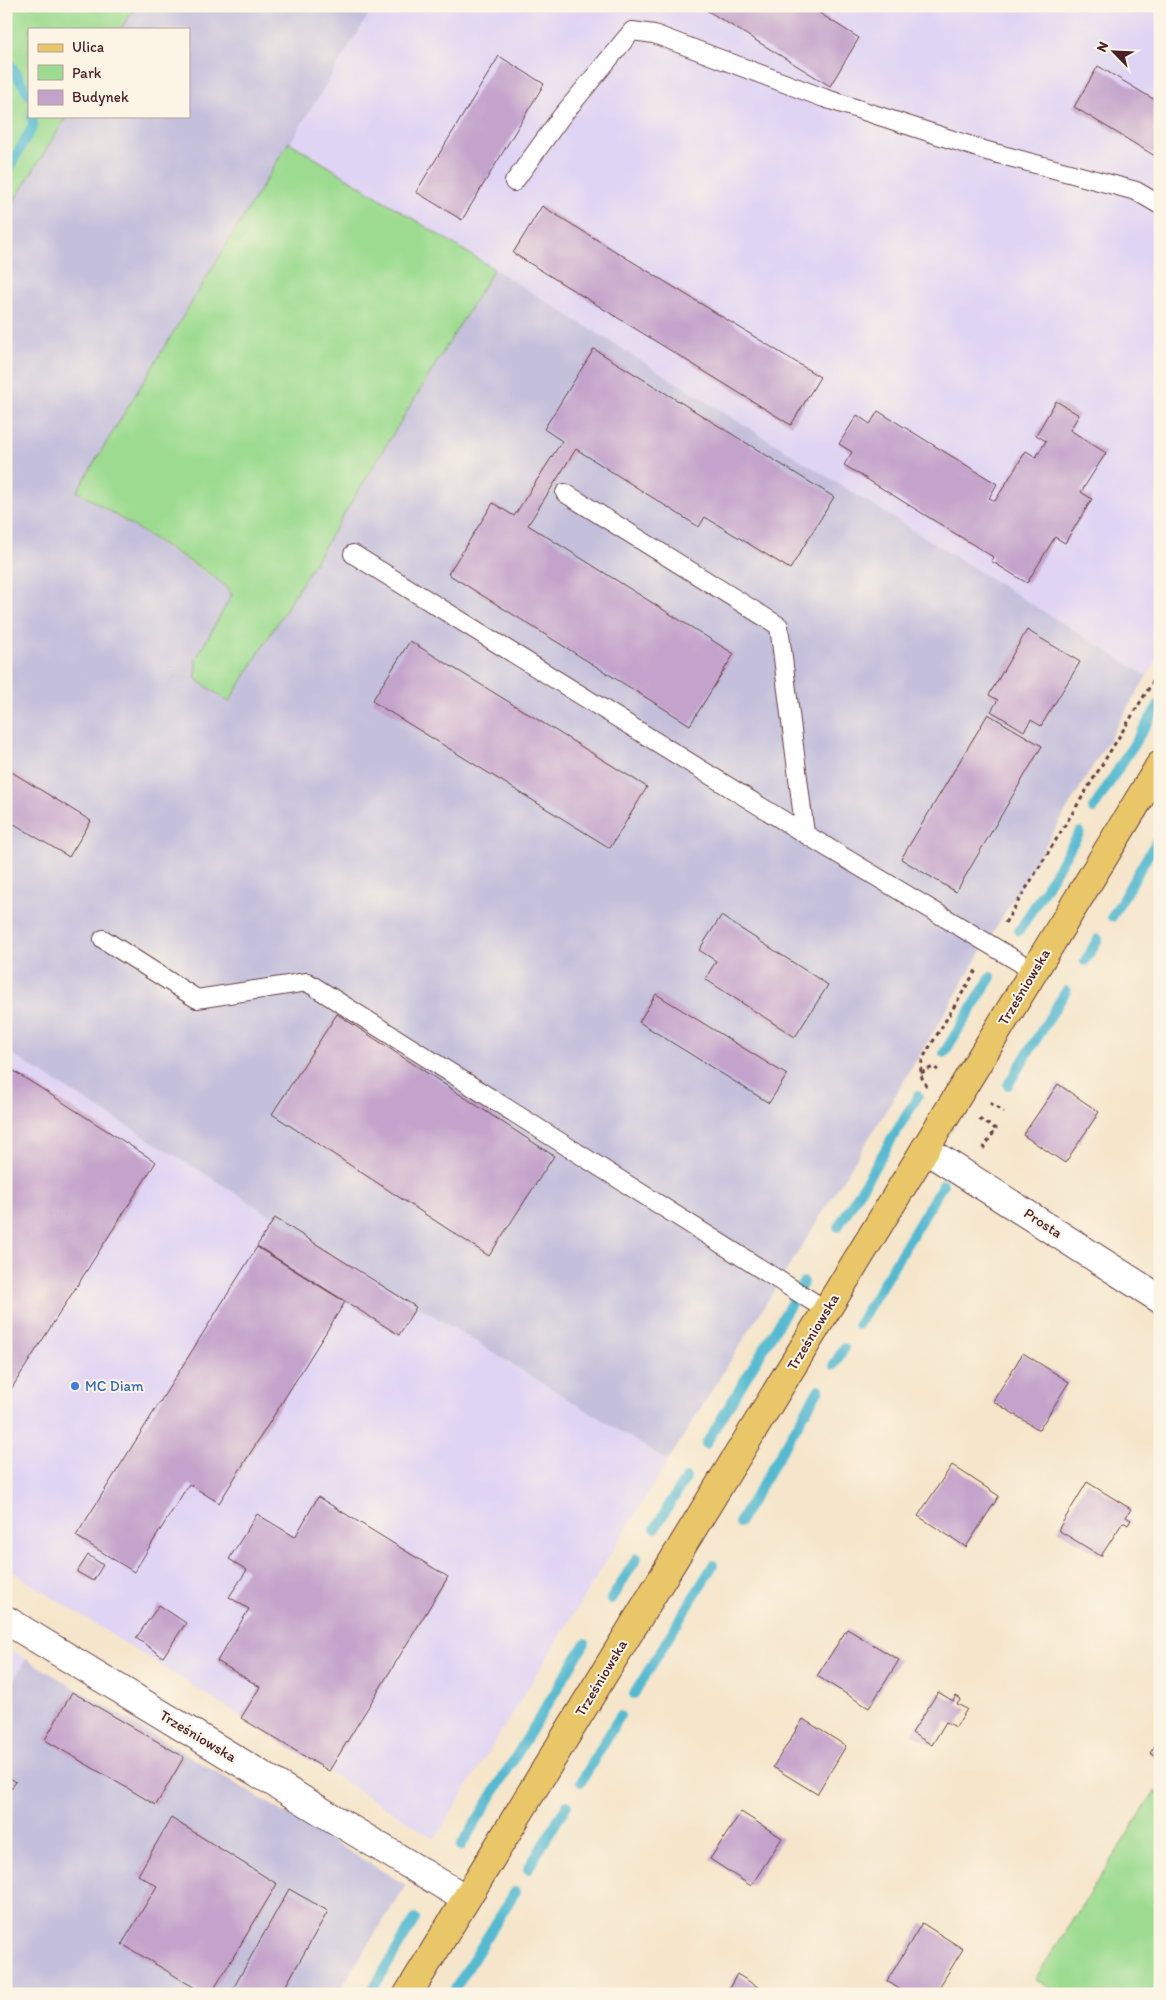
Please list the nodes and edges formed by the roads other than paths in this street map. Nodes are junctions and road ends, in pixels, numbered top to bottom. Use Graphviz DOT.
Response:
graph roads {
  1 [pos="514,182"];
  2 [pos="1160,205"];
  3 [pos="565,493"];
  4 [pos="353,554"];
  5 [pos="1160,765"];
  6 [pos="806,834"];
  7 [pos="103,939"];
  8 [pos="1034,972"];
  9 [pos="925,1149"];
  10 [pos="1160,1299"];
  11 [pos="826,1310"];
  12 [pos="6,1620"];
  13 [pos="466,1899"];
  14 [pos="408,1994"];
  1 -- 2 [label="lane"];
  3 -- 6 [label="lane"];
  4 -- 6 [label="lane"];
  5 -- 8 [label="main road, Trześniowska"];
  6 -- 8 [label="lane"];
  7 -- 11 [label="lane"];
  8 -- 9 [label="main road, Trześniowska"];
  9 -- 10 [label="street, Prosta"];
  9 -- 11 [label="main road, Trześniowska"];
  11 -- 13 [label="main road, Trześniowska"];
  12 -- 13 [label="street, Trześniowska"];
  13 -- 14 [label="main road, Trześniowska"];
}
